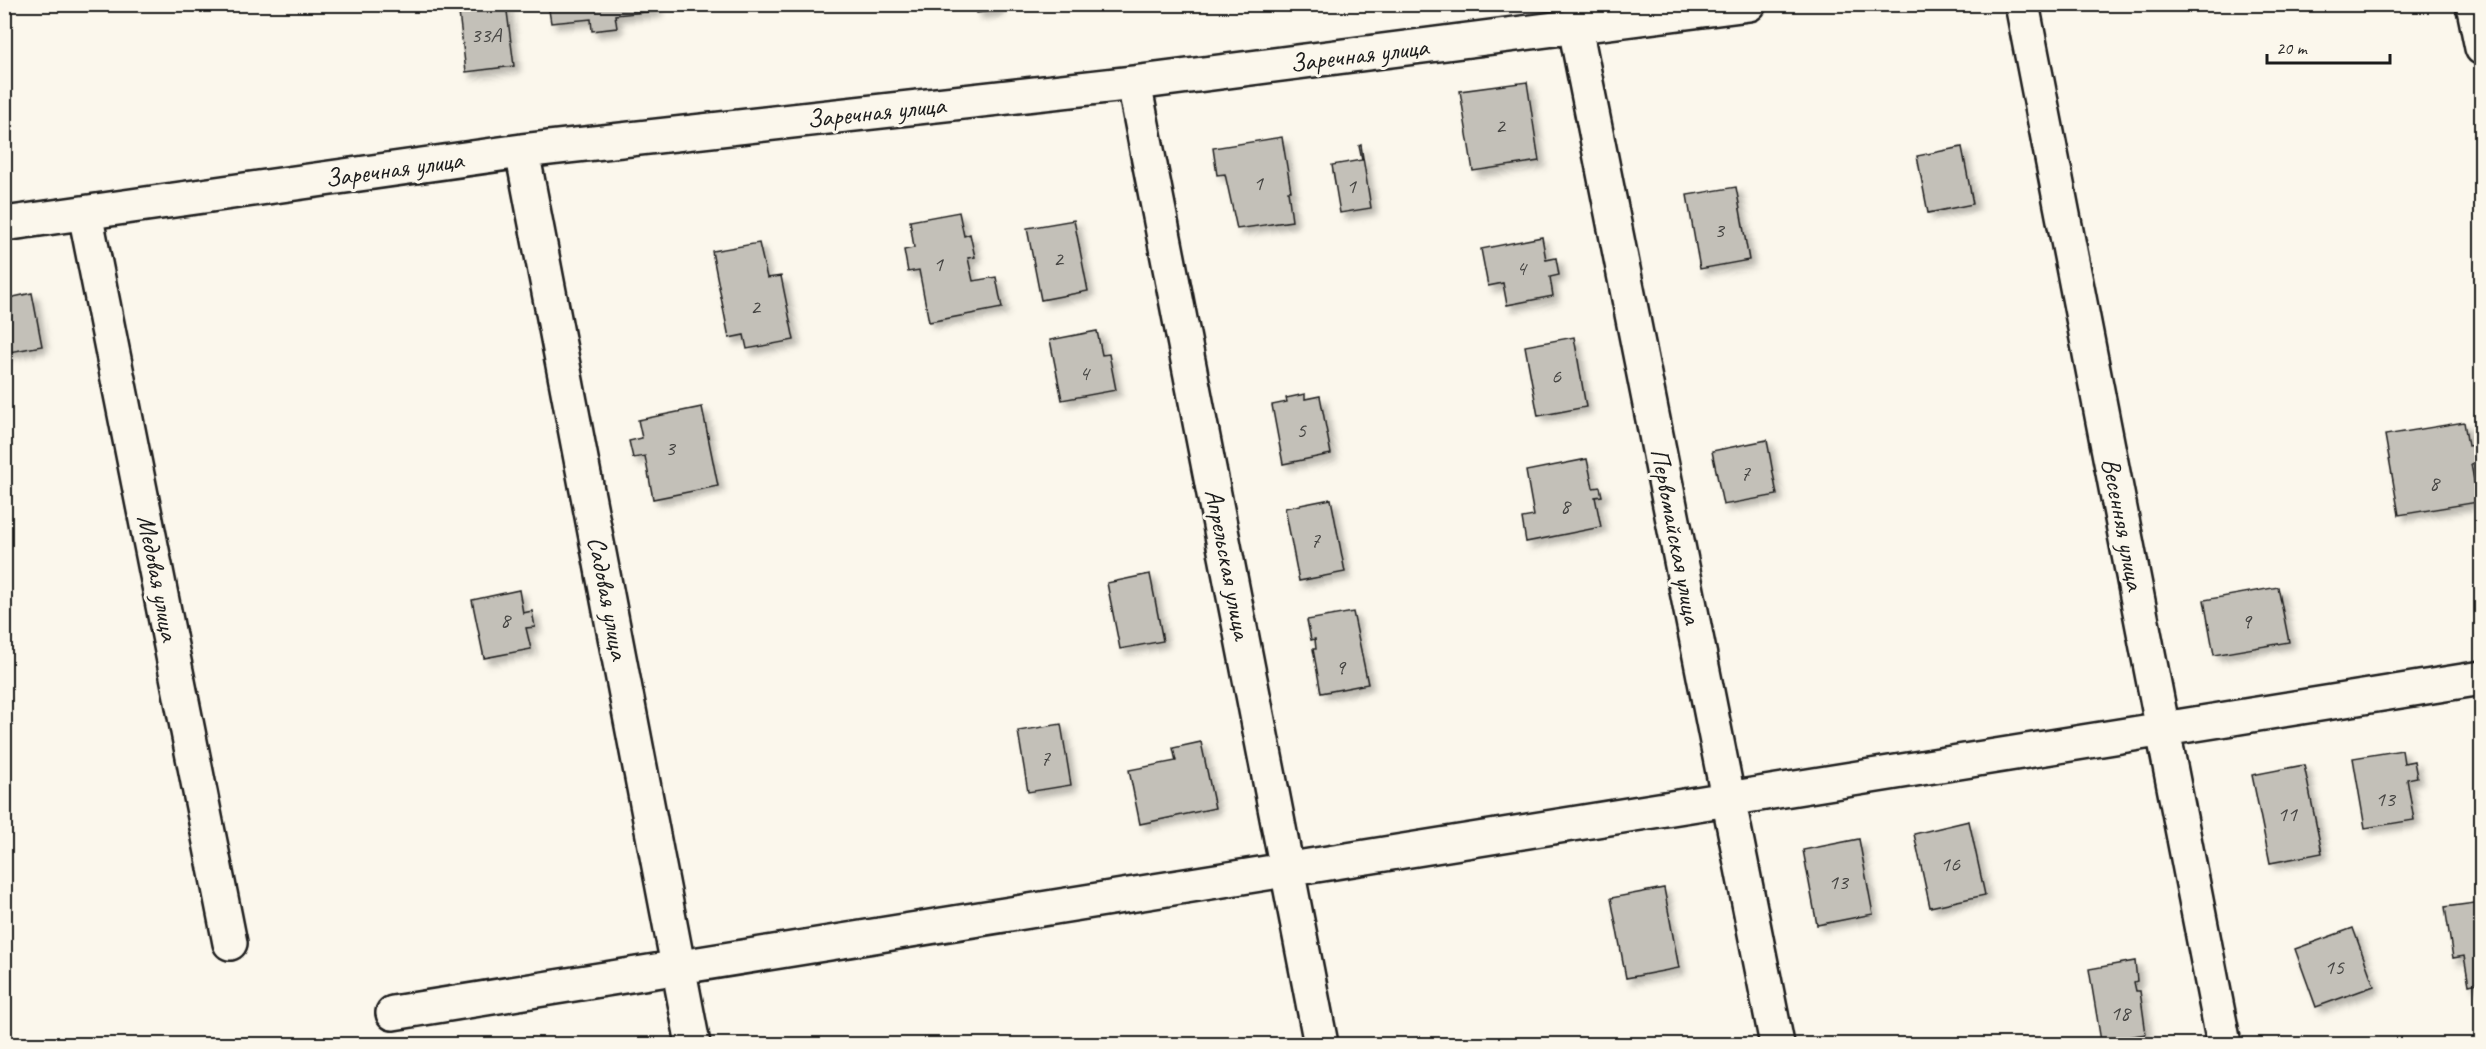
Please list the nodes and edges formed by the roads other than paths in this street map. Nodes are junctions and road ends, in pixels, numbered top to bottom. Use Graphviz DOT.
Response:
graph roads {
  1 [pos="1749,4"];
  2 [pos="2022,4"];
  3 [pos="2473,4"];
  4 [pos="1575,27"];
  5 [pos="2481,48"];
  6 [pos="1134,83"];
  7 [pos="522,151"];
  8 [pos="85,213"];
  9 [pos="4,224"];
  10 [pos="2481,678"];
  11 [pos="2163,729"];
  12 [pos="1728,798"];
  13 [pos="230,943"];
  14 [pos="679,967"];
  15 [pos="393,1013"];
  16 [pos="693,1044"];
  17 [pos="1321,1044"];
  18 [pos="1777,1044"];
  19 [pos="2224,1044"];
  1 -- 4 [label="street, Заречная улица"];
  2 -- 11 [label="street, Весенняя улица"];
  3 -- 5 [label="street"];
  4 -- 6 [label="street, Заречная улица"];
  4 -- 12 [label="street, Первомайская улица"];
  6 -- 7 [label="street, Заречная улица"];
  6 -- 17 [label="street, Апрельская улица"];
  7 -- 8 [label="street, Заречная улица"];
  7 -- 14 [label="street, Садовая улица"];
  8 -- 9 [label="street, Заречная улица"];
  8 -- 13 [label="street, Медовая улица"];
  10 -- 11 [label="street"];
  11 -- 12 [label="street"];
  11 -- 19 [label="street, Весенняя улица"];
  12 -- 14 [label="street"];
  12 -- 18 [label="street, Первомайская улица"];
  14 -- 15 [label="street"];
  14 -- 16 [label="street, Садовая улица"];
}
